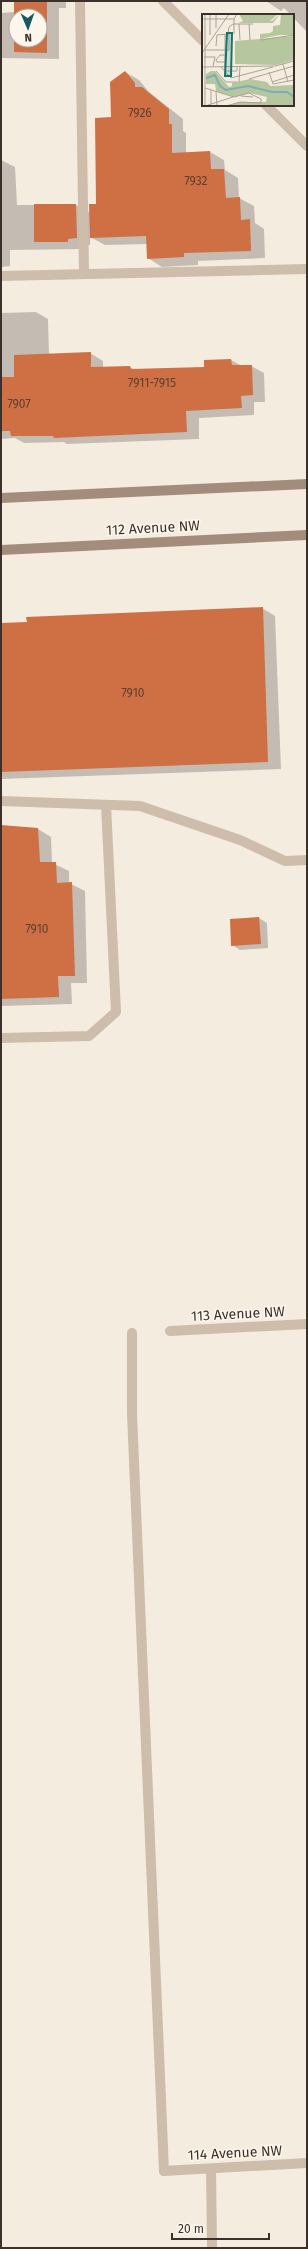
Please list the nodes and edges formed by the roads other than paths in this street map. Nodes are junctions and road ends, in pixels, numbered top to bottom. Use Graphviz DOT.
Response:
graph roads {
  1 [pos="80,1"];
  2 [pos="163,1"];
  3 [pos="202,40"];
  4 [pos="267,106"];
  5 [pos="307,146"];
  6 [pos="307,269"];
  7 [pos="84,274"];
  8 [pos="1,276"];
  9 [pos="307,484"];
  10 [pos="1,498"];
  11 [pos="307,535"];
  12 [pos="1,550"];
  13 [pos="1,801"];
  14 [pos="106,806"];
  15 [pos="307,860"];
  16 [pos="1,1038"];
  17 [pos="307,1324"];
  18 [pos="170,1331"];
  19 [pos="132,1333"];
  20 [pos="307,2163"];
  21 [pos="211,2169"];
  22 [pos="212,2248"];
  1 -- 7 [label="street"];
  2 -- 3 [label="street"];
  4 -- 5 [label="street"];
  6 -- 7 [label="street"];
  7 -- 8 [label="street"];
  9 -- 10 [label="main road"];
  11 -- 12 [label="main road, 112 Avenue NW"];
  13 -- 14 [label="street"];
  14 -- 15 [label="street"];
  14 -- 16 [label="street"];
  17 -- 18 [label="street, 113 Avenue NW"];
  19 -- 21 [label="street, 114 Avenue NW"];
  20 -- 21 [label="street, 114 Avenue NW"];
  21 -- 22 [label="street"];
}
